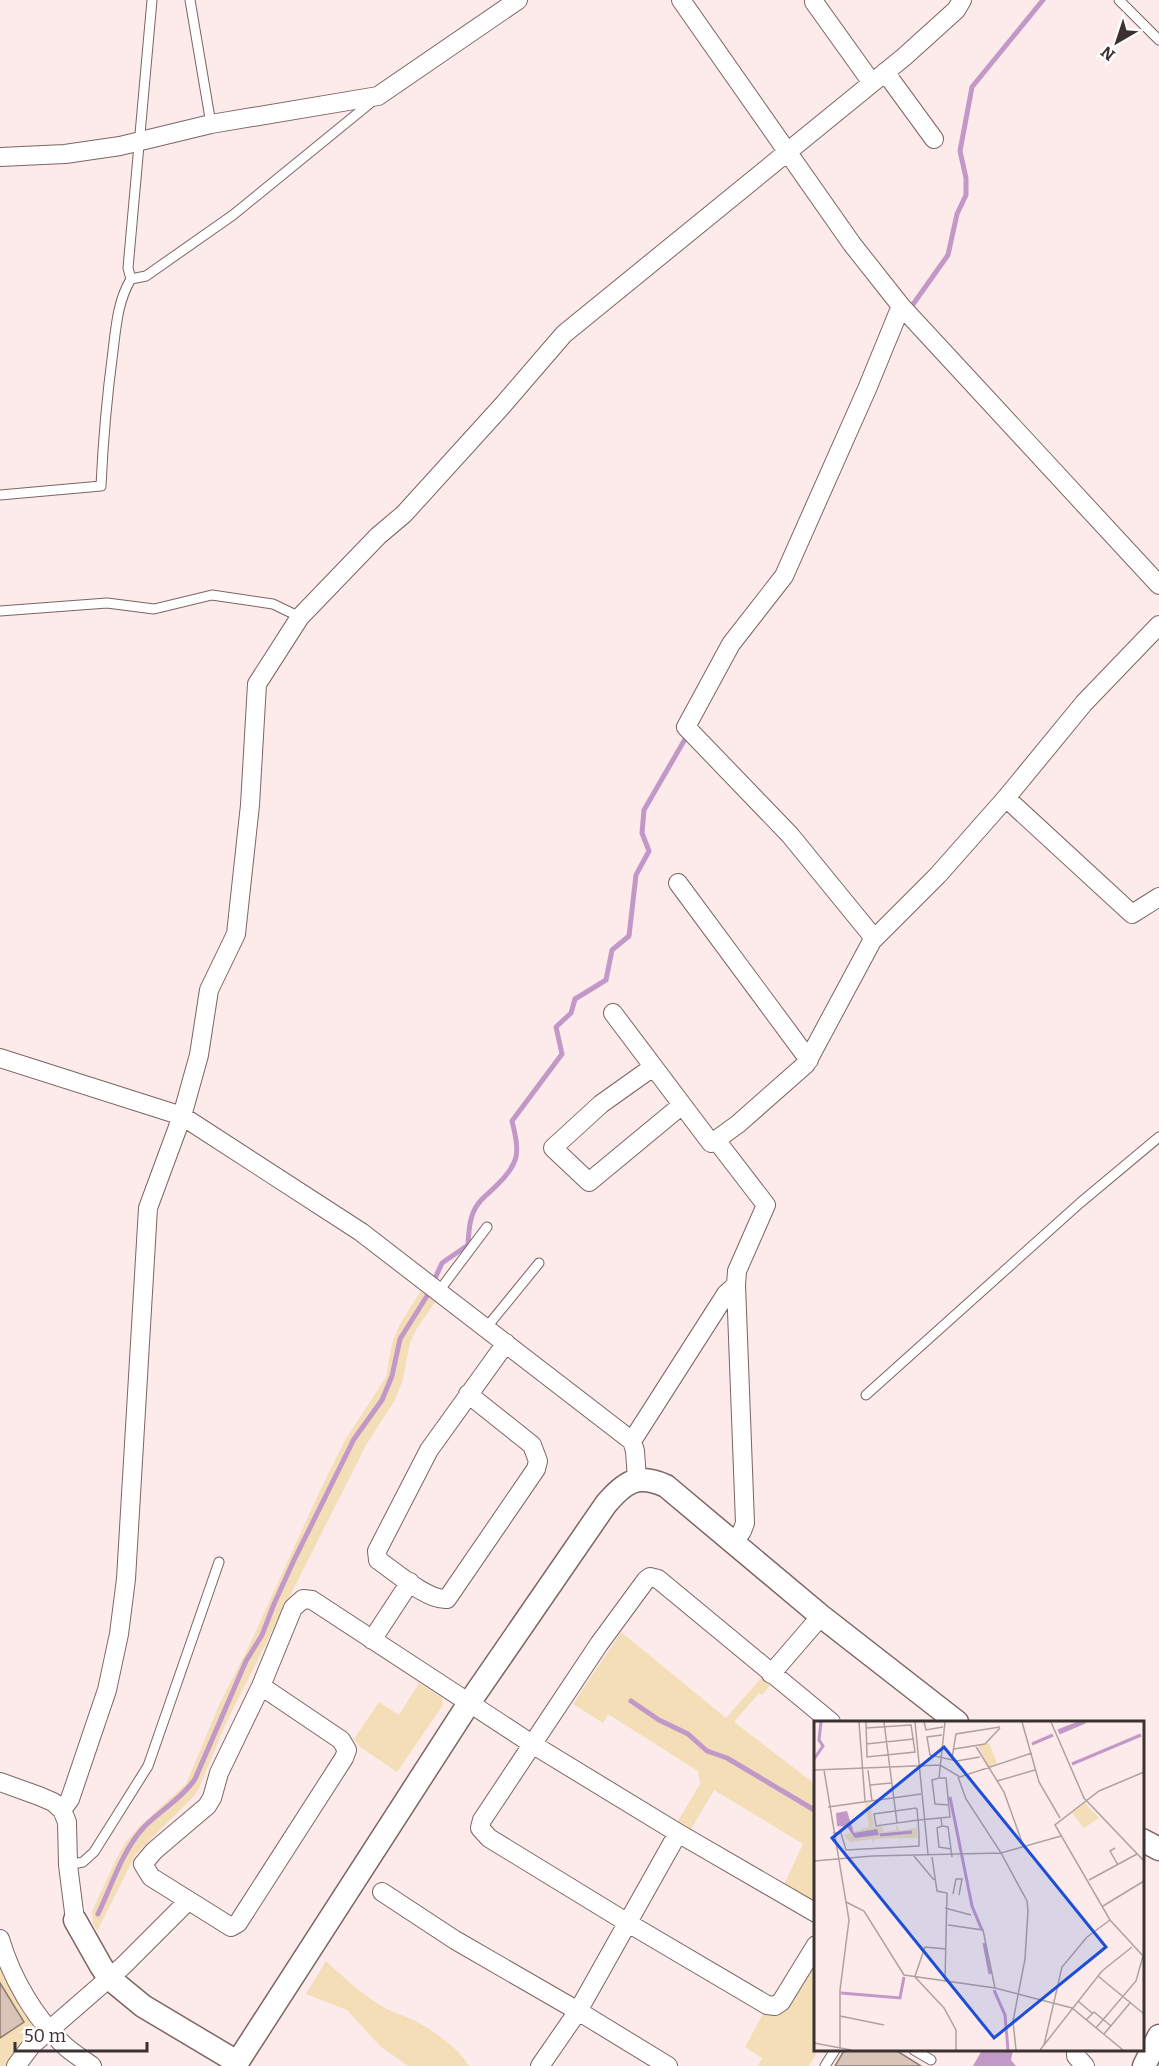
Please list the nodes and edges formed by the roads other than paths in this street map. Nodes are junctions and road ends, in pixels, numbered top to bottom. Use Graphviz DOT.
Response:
graph roads {
  1 [pos="152,0"];
  2 [pos="190,0"];
  3 [pos="518,0"];
  4 [pos="681,0"];
  5 [pos="962,0"];
  6 [pos="1119,0"];
  7 [pos="814,2"];
  8 [pos="1159,40"];
  9 [pos="878,78"];
  10 [pos="378,96"];
  11 [pos="211,124"];
  12 [pos="934,139"];
  13 [pos="140,141"];
  14 [pos="787,151"];
  15 [pos="0,157"];
  16 [pos="131,279"];
  17 [pos="901,306"];
  18 [pos="0,495"];
  19 [pos="1159,585"];
  20 [pos="0,611"];
  21 [pos="300,617"];
  22 [pos="1159,625"];
  23 [pos="1006,798"];
  24 [pos="678,883"];
  25 [pos="1159,897"];
  26 [pos="874,938"];
  27 [pos="613,1013"];
  28 [pos="809,1060"];
  29 [pos="1,1062"];
  30 [pos="653,1067"];
  31 [pos="682,1105"];
  32 [pos="182,1116"];
  33 [pos="1159,1137"];
  34 [pos="716,1140"];
  35 [pos="487,1227"];
  36 [pos="539,1263"];
  37 [pos="736,1285"];
  38 [pos="439,1292"];
  39 [pos="486,1328"];
  40 [pos="506,1343"];
  41 [pos="468,1394"];
  42 [pos="866,1395"];
  43 [pos="632,1441"];
  44 [pos="637,1479"];
  45 [pos="734,1542"];
  46 [pos="219,1562"];
  47 [pos="410,1582"];
  48 [pos="821,1616"];
  49 [pos="372,1640"];
  50 [pos="771,1674"];
  51 [pos="261,1686"];
  52 [pos="469,1703"];
  53 [pos="830,1721"];
  54 [pos="956,1721"];
  55 [pos="532,1744"];
  56 [pos="0,1782"];
  57 [pos="62,1810"];
  58 [pos="678,1833"];
  59 [pos="1144,1841"];
  60 [pos="1159,1850"];
  61 [pos="68,1865"];
  62 [pos="382,1892"];
  63 [pos="188,1901"];
  64 [pos="814,1912"];
  65 [pos="75,1920"];
  66 [pos="628,1923"];
  67 [pos="0,1939"];
  68 [pos="814,1948"];
  69 [pos="3,1961"];
  70 [pos="109,1978"];
  71 [pos="578,2011"];
  72 [pos="51,2030"];
  73 [pos="1159,2036"];
  74 [pos="834,2051"];
  75 [pos="917,2051"];
  76 [pos="1076,2051"];
  77 [pos="931,2060"];
  78 [pos="238,2065"];
  79 [pos="16,2066"];
  80 [pos="92,2066"];
  81 [pos="540,2066"];
  82 [pos="668,2066"];
  83 [pos="825,2066"];
  84 [pos="1085,2066"];
  85 [pos="1144,2066"];
  1 -- 13 [label="lane"];
  2 -- 11 [label="lane"];
  3 -- 10 [label="street"];
  4 -- 14 [label="street"];
  5 -- 9 [label="street"];
  6 -- 8 [label="lane"];
  7 -- 9 [label="street"];
  9 -- 12 [label="street"];
  9 -- 14 [label="street"];
  10 -- 11 [label="street"];
  10 -- 16 [label="lane"];
  11 -- 13 [label="street"];
  13 -- 15 [label="street"];
  13 -- 16 [label="lane"];
  14 -- 17 [label="street"];
  14 -- 21 [label="street"];
  16 -- 18 [label="lane"];
  17 -- 19 [label="street"];
  17 -- 26 [label="street"];
  20 -- 21 [label="lane"];
  21 -- 32 [label="street"];
  22 -- 23 [label="street"];
  23 -- 25 [label="street"];
  23 -- 26 [label="street"];
  24 -- 28 [label="street"];
  26 -- 28 [label="street"];
  27 -- 30 [label="street"];
  28 -- 34 [label="street"];
  29 -- 32 [label="street"];
  30 -- 31 [label="street"];
  30 -- 31 [label="street"];
  31 -- 34 [label="street"];
  32 -- 38 [label="street"];
  32 -- 57 [label="street"];
  33 -- 42 [label="lane"];
  34 -- 37 [label="street"];
  35 -- 38 [label="lane"];
  36 -- 39 [label="lane"];
  37 -- 43 [label="street"];
  37 -- 45 [label="street"];
  38 -- 39 [label="street"];
  39 -- 40 [label="street"];
  40 -- 41 [label="street"];
  40 -- 43 [label="street"];
  41 -- 47 [label="street"];
  41 -- 47 [label="street"];
  43 -- 44 [label="street"];
  44 -- 45 [label="street"];
  44 -- 52 [label="street"];
  45 -- 48 [label="street"];
  46 -- 61 [label="lane"];
  47 -- 49 [label="street"];
  48 -- 50 [label="street"];
  48 -- 54 [label="street"];
  49 -- 51 [label="street"];
  49 -- 52 [label="street"];
  50 -- 53 [label="street"];
  50 -- 55 [label="street"];
  51 -- 63 [label="street"];
  51 -- 63 [label="street"];
  52 -- 55 [label="street"];
  52 -- 78 [label="street"];
  55 -- 58 [label="street"];
  55 -- 66 [label="street"];
  56 -- 57 [label="street"];
  57 -- 61 [label="street"];
  58 -- 64 [label="street"];
  58 -- 66 [label="street"];
  59 -- 60 [label="street"];
  61 -- 65 [label="street"];
  62 -- 71 [label="street"];
  63 -- 70 [label="street"];
  65 -- 70 [label="street"];
  66 -- 68 [label="street"];
  66 -- 71 [label="street"];
  67 -- 69 [label="street"];
  69 -- 72 [label="street"];
  70 -- 72 [label="street"];
  70 -- 78 [label="street"];
  71 -- 81 [label="street"];
  71 -- 82 [label="street"];
  72 -- 79 [label="street"];
  72 -- 80 [label="street"];
  73 -- 85 [label="street"];
  74 -- 83 [label="lane"];
  75 -- 77 [label="lane"];
  76 -- 84 [label="street"];
}
